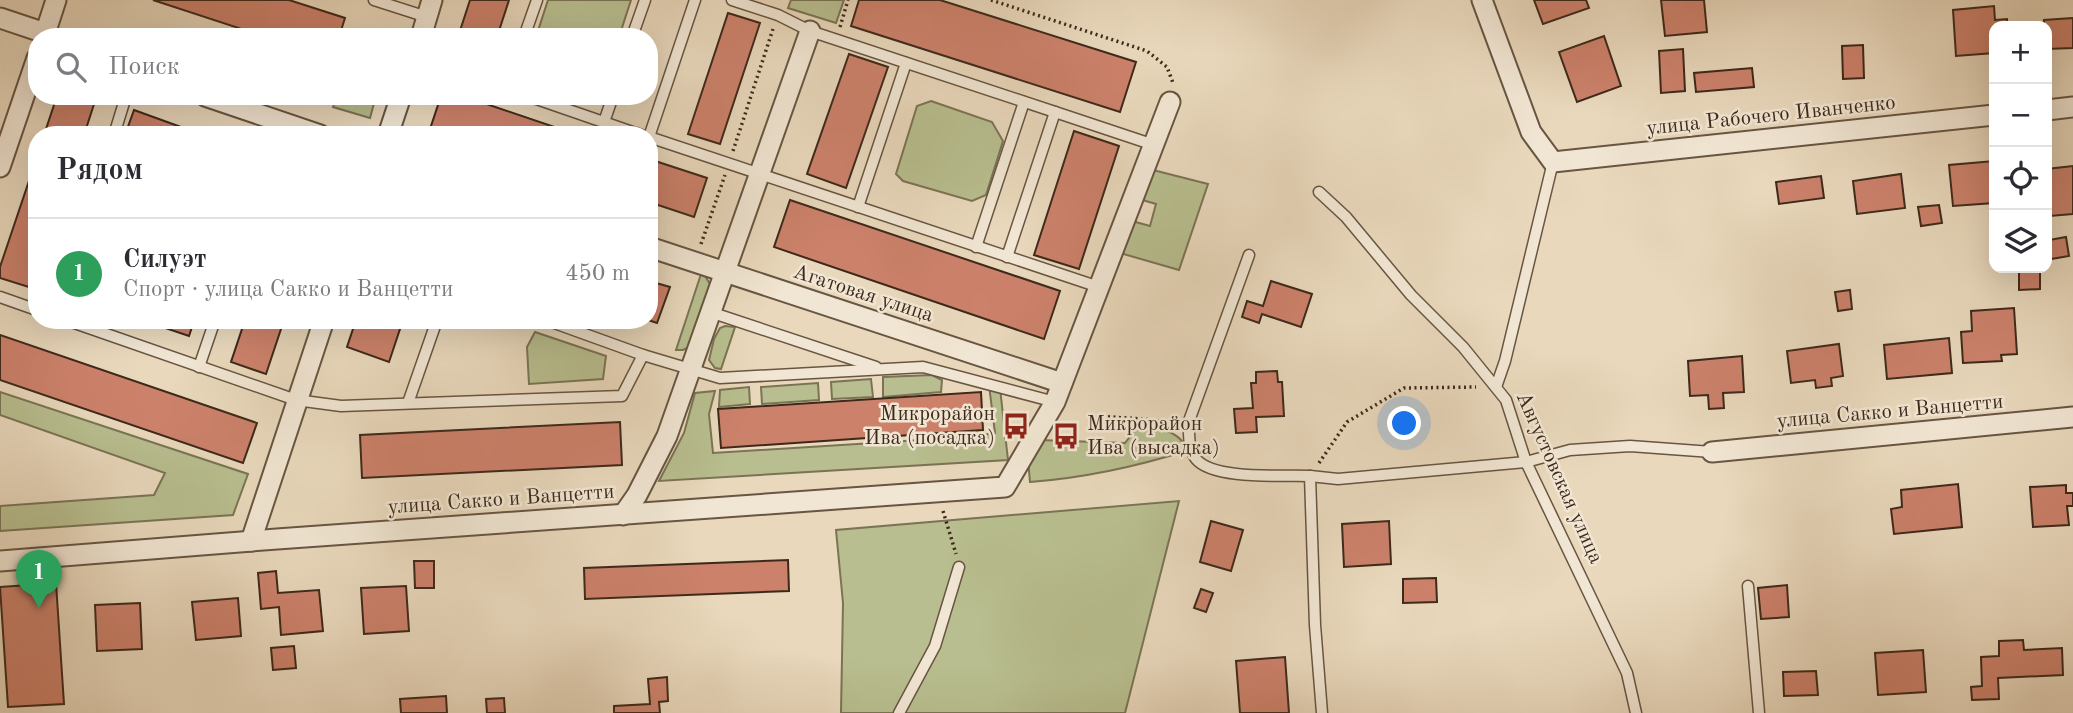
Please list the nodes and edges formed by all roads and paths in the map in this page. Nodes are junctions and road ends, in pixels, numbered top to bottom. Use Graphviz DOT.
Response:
graph roads {
  1 [pos="56,0"];
  2 [pos="374,0"];
  3 [pos="537,0"];
  4 [pos="645,0"];
  5 [pos="695,0"];
  6 [pos="732,0"];
  7 [pos="848,0"];
  8 [pos="991,0"];
  9 [pos="1482,0"];
  10 [pos="430,9"];
  11 [pos="778,15"];
  12 [pos="0,18"];
  13 [pos="28,28"];
  14 [pos="48,28"];
  15 [pos="424,28"];
  16 [pos="527,28"];
  17 [pos="635,28"];
  18 [pos="810,31"];
  19 [pos="836,39"];
  20 [pos="906,62"];
  21 [pos="28,85"];
  22 [pos="1024,102"];
  23 [pos="1170,103"];
  24 [pos="123,105"];
  25 [pos="226,105"];
  26 [pos="398,105"];
  27 [pos="554,105"];
  28 [pos="610,105"];
  29 [pos="2073,107"];
  30 [pos="2052,109"];
  31 [pos="1055,112"];
  32 [pos="1989,116"];
  33 [pos="604,122"];
  34 [pos="117,126"];
  35 [pos="273,126"];
  36 [pos="391,126"];
  37 [pos="615,126"];
  38 [pos="653,126"];
  39 [pos="658,140"];
  40 [pos="1154,145"];
  41 [pos="1553,163"];
  42 [pos="729,164"];
  43 [pos="0,167"];
  44 [pos="758,174"];
  45 [pos="1319,192"];
  46 [pos="858,208"];
  47 [pos="976,247"];
  48 [pos="658,250"];
  49 [pos="1249,255"];
  50 [pos="1007,257"];
  51 [pos="695,262"];
  52 [pos="723,272"];
  53 [pos="1099,287"];
  54 [pos="0,297"];
  55 [pos="28,307"];
  56 [pos="710,312"];
  57 [pos="92,329"];
  58 [pos="212,329"];
  59 [pos="321,329"];
  60 [pos="434,329"];
  61 [pos="572,329"];
  62 [pos="643,355"];
  63 [pos="199,366"];
  64 [pos="883,369"];
  65 [pos="691,371"];
  66 [pos="1062,383"];
  67 [pos="1496,387"];
  68 [pos="296,400"];
  69 [pos="1055,402"];
  70 [pos="408,403"];
  71 [pos="1097,416"];
  72 [pos="2073,417"];
  73 [pos="1189,441"];
  74 [pos="1712,452"];
  75 [pos="1527,462"];
  76 [pos="1310,476"];
  77 [pos="938,493"];
  78 [pos="622,515"];
  79 [pos="251,541"];
  80 [pos="0,561"];
  81 [pos="959,567"];
  82 [pos="1748,586"];
  83 [pos="899,713"];
  84 [pos="1322,713"];
  85 [pos="1636,713"];
  86 [pos="1759,713"];
  1 -- 14 [label="street"];
  2 -- 10 [label="lane"];
  3 -- 16 [label="lane"];
  4 -- 17 [label="lane"];
  5 -- 38 [label="lane"];
  6 -- 11 [label="lane"];
  7 -- 19 [label="path"];
  8 -- 23 [label="path"];
  9 -- 41 [label="street"];
  10 -- 15 [label="street"];
  11 -- 18 [label="lane"];
  11 -- 42 [label="path"];
  12 -- 13 [label="street"];
  18 -- 19 [label="lane"];
  18 -- 44 [label="street"];
  19 -- 20 [label="lane"];
  20 -- 22 [label="lane"];
  20 -- 46 [label="lane"];
  21 -- 43 [label="street"];
  22 -- 31 [label="lane"];
  22 -- 47 [label="lane"];
  23 -- 40 [label="street"];
  24 -- 34 [label="lane"];
  25 -- 35 [label="street"];
  26 -- 36 [label="street"];
  27 -- 33 [label="lane"];
  28 -- 33 [label="lane"];
  29 -- 30 [label="street"];
  31 -- 40 [label="lane"];
  31 -- 50 [label="lane"];
  32 -- 41 [label="street, улица Рабочего Иванченко"];
  33 -- 37 [label="lane"];
  39 -- 42 [label="lane"];
  40 -- 53 [label="street"];
  41 -- 67 [label="lane"];
  42 -- 44 [label="lane"];
  42 -- 51 [label="path"];
  44 -- 46 [label="lane"];
  44 -- 52 [label="street"];
  45 -- 67 [label="lane, Августовская улица"];
  46 -- 47 [label="lane"];
  47 -- 50 [label="lane"];
  48 -- 51 [label="street, Агатовая улица"];
  49 -- 73 [label="lane"];
  50 -- 53 [label="lane"];
  51 -- 52 [label="street, Агатовая улица"];
  52 -- 56 [label="street"];
  52 -- 66 [label="street, Агатовая улица"];
  53 -- 66 [label="street"];
  54 -- 55 [label="lane"];
  56 -- 64 [label="lane"];
  56 -- 65 [label="street"];
  57 -- 63 [label="lane"];
  58 -- 63 [label="lane"];
  59 -- 68 [label="street"];
  60 -- 70 [label="lane"];
  61 -- 62 [label="lane"];
  62 -- 65 [label="lane"];
  62 -- 70 [label="lane"];
  63 -- 68 [label="lane"];
  64 -- 65 [label="lane"];
  64 -- 69 [label="lane"];
  65 -- 78 [label="street"];
  66 -- 69 [label="street"];
  67 -- 75 [label="lane, Августовская улица"];
  67 -- 76 [label="path"];
  68 -- 70 [label="lane"];
  68 -- 79 [label="street"];
  69 -- 77 [label="street, улица Сакко и Ванцетти"];
  71 -- 73 [label="path"];
  72 -- 74 [label="street, улица Сакко и Ванцетти"];
  73 -- 76 [label="lane"];
  74 -- 75 [label="lane"];
  75 -- 76 [label="lane"];
  75 -- 85 [label="lane, Августовская улица"];
  76 -- 84 [label="lane"];
  77 -- 78 [label="street, улица Сакко и Ванцетти"];
  77 -- 81 [label="path"];
  78 -- 79 [label="street, улица Сакко и Ванцетти"];
  79 -- 80 [label="street, улица Сакко и Ванцетти"];
  81 -- 83 [label="lane"];
  82 -- 86 [label="lane"];
}
